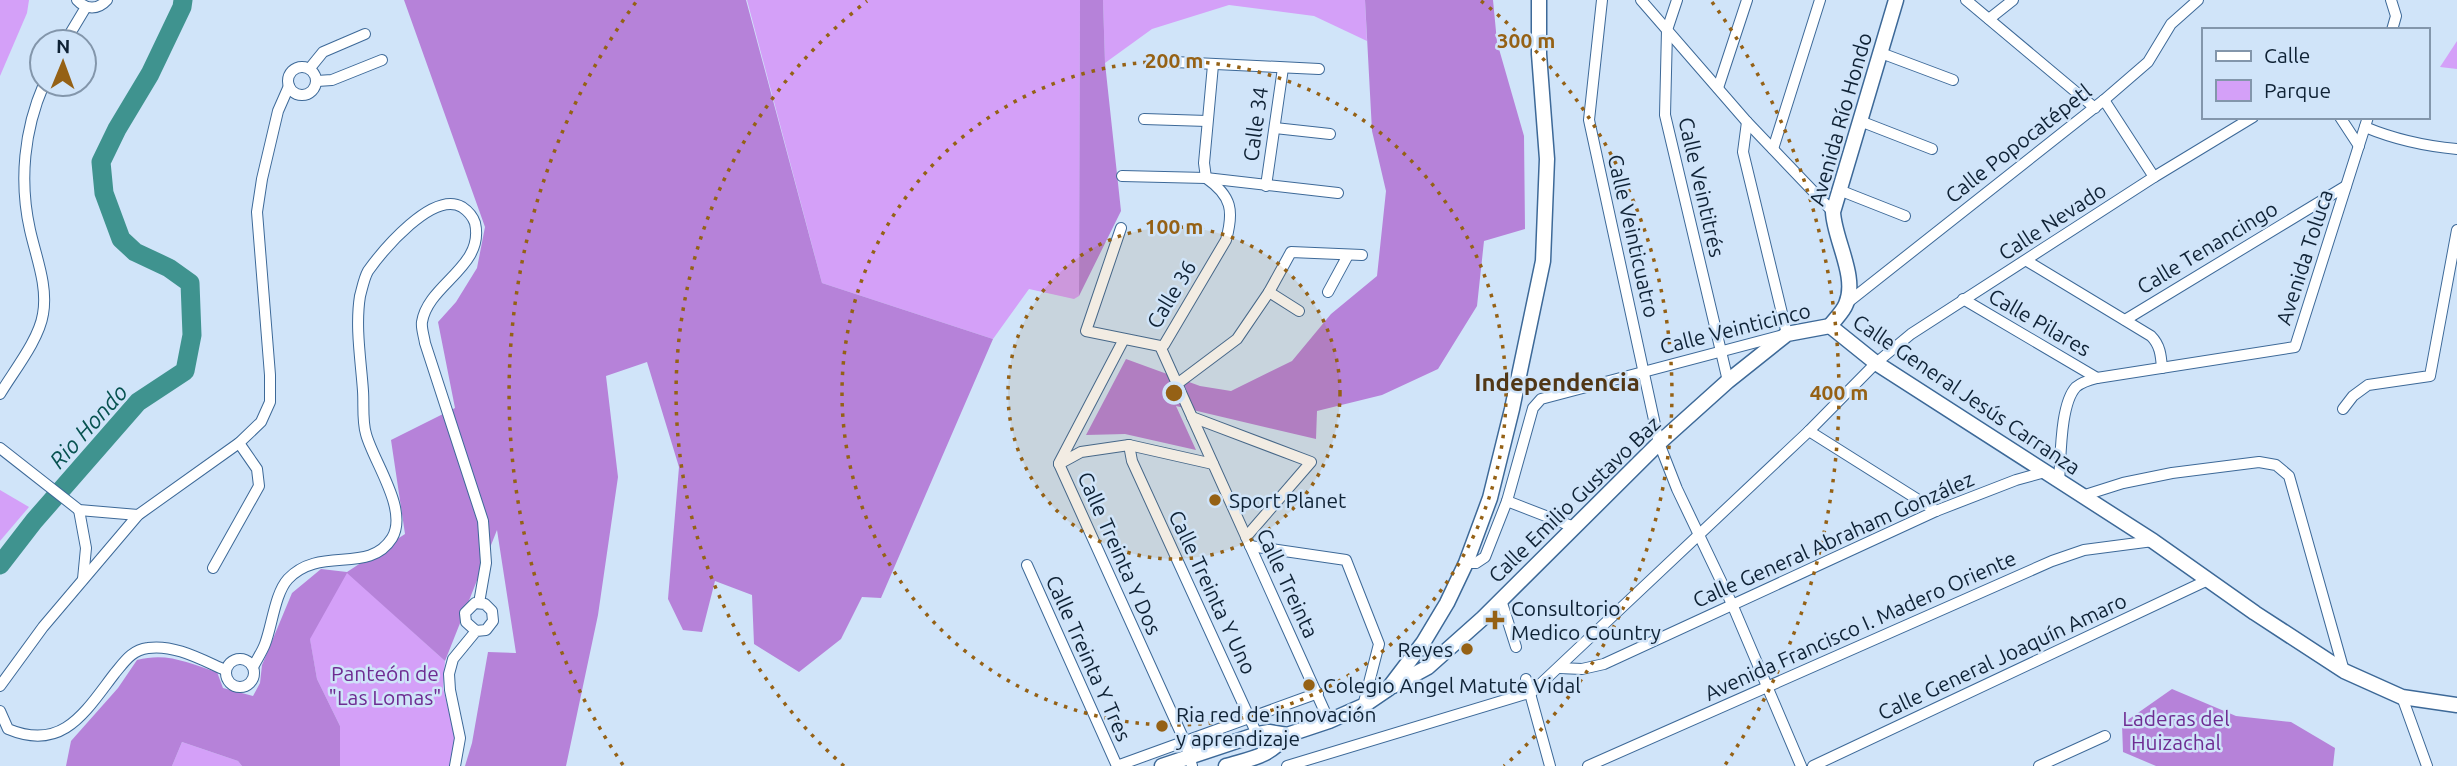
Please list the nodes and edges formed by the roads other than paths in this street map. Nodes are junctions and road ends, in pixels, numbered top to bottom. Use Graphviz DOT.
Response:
graph roads {
  1 [pos="77,0"];
  2 [pos="107,0"];
  3 [pos="1539,0"];
  4 [pos="1602,0"];
  5 [pos="1641,0"];
  6 [pos="1677,0"];
  7 [pos="1746,0"];
  8 [pos="1820,0"];
  9 [pos="1896,0"];
  10 [pos="1966,0"];
  11 [pos="1994,0"];
  12 [pos="2013,0"];
  13 [pos="2198,0"];
  14 [pos="2391,0"];
  15 [pos="86,7"];
  16 [pos="1993,17"];
  17 [pos="73,28"];
  18 [pos="2393,28"];
  19 [pos="1667,30"];
  20 [pos="365,34"];
  21 [pos="1881,53"];
  22 [pos="382,60"];
  23 [pos="1154,61"];
  24 [pos="1213,65"];
  25 [pos="310,68"];
  26 [pos="1283,68"];
  27 [pos="1319,69"];
  28 [pos="1953,80"];
  29 [pos="317,81"];
  30 [pos="289,86"];
  31 [pos="1718,88"];
  32 [pos="39,98"];
  33 [pos="2104,100"];
  34 [pos="2095,108"];
  35 [pos="1144,119"];
  36 [pos="2250,119"];
  37 [pos="2341,119"];
  38 [pos="1207,121"];
  39 [pos="1860,121"];
  40 [pos="1746,122"];
  41 [pos="2367,122"];
  42 [pos="1275,128"];
  43 [pos="1331,134"];
  44 [pos="2359,146"];
  45 [pos="1773,149"];
  46 [pos="1932,149"];
  47 [pos="2457,149"];
  48 [pos="1122,176"];
  49 [pos="2154,177"];
  50 [pos="1206,178"];
  51 [pos="1266,186"];
  52 [pos="2346,186"];
  53 [pos="1839,190"];
  54 [pos="1338,192"];
  55 [pos="1833,212"];
  56 [pos="1905,216"];
  57 [pos="1121,228"];
  58 [pos="2457,230"];
  59 [pos="1348,254"];
  60 [pos="1362,255"];
  61 [pos="2027,261"];
  62 [pos="1269,292"];
  63 [pos="1328,292"];
  64 [pos="1963,299"];
  65 [pos="1847,303"];
  66 [pos="1299,311"];
  67 [pos="2125,320"];
  68 [pos="1830,326"];
  69 [pos="1787,334"];
  70 [pos="1124,339"];
  71 [pos="1160,346"];
  72 [pos="1721,352"];
  73 [pos="1875,363"];
  74 [pos="2162,368"];
  75 [pos="1645,372"];
  76 [pos="2097,378"];
  77 [pos="1728,381"];
  78 [pos="1177,384"];
  79 [pos="0,394"];
  80 [pos="2343,409"];
  81 [pos="1192,417"];
  82 [pos="1809,430"];
  83 [pos="239,443"];
  84 [pos="1659,443"];
  85 [pos="1129,445"];
  86 [pos="0,448"];
  87 [pos="1059,464"];
  88 [pos="1213,464"];
  89 [pos="2045,472"];
  90 [pos="2059,481"];
  91 [pos="2082,496"];
  92 [pos="1507,501"];
  93 [pos="76,508"];
  94 [pos="1936,511"];
  95 [pos="138,515"];
  96 [pos="1574,527"];
  97 [pos="1698,534"];
  98 [pos="1248,541"];
  99 [pos="2153,541"];
  100 [pos="1466,563"];
  101 [pos="1027,565"];
  102 [pos="213,568"];
  103 [pos="83,579"];
  104 [pos="2208,580"];
  105 [pos="1501,600"];
  106 [pos="479,603"];
  107 [pos="1732,604"];
  108 [pos="476,631"];
  109 [pos="1516,647"];
  110 [pos="253,667"];
  111 [pos="1559,668"];
  112 [pos="225,670"];
  113 [pos="2344,671"];
  114 [pos="1526,679"];
  115 [pos="0,685"];
  116 [pos="1768,688"];
  117 [pos="1388,689"];
  118 [pos="1532,692"];
  119 [pos="1318,693"];
  120 [pos="2402,697"];
  121 [pos="2457,705"];
  122 [pos="1363,706"];
  123 [pos="0,711"];
  124 [pos="1250,718"];
  125 [pos="1329,721"];
  126 [pos="1258,734"];
  127 [pos="1287,734"];
  128 [pos="2105,736"];
  129 [pos="1185,742"];
  130 [pos="1266,754"];
  131 [pos="1191,761"];
  132 [pos="1317,762"];
  133 [pos="455,766"];
  134 [pos="1117,766"];
  135 [pos="1162,766"];
  136 [pos="1226,766"];
  137 [pos="1287,766"];
  138 [pos="1550,766"];
  139 [pos="1588,766"];
  140 [pos="1801,766"];
  141 [pos="1813,766"];
  142 [pos="2039,766"];
  143 [pos="2427,766"];
  1 -- 15 [label="street"];
  2 -- 15 [label="street"];
  3 -- 100 [label="main road"];
  4 -- 75 [label="street, Calle Veinticuatro"];
  5 -- 19 [label="street"];
  6 -- 19 [label="street, Calle Veintitrés"];
  7 -- 31 [label="street"];
  8 -- 45 [label="street"];
  9 -- 21 [label="main road, Avenida Río Hondo"];
  10 -- 16 [label="street"];
  11 -- 16 [label="street"];
  12 -- 16 [label="street"];
  13 -- 33 [label="street, Calle Popocatépetl"];
  14 -- 18 [label="street"];
  15 -- 17 [label="street"];
  16 -- 34 [label="street"];
  19 -- 31 [label="street"];
  19 -- 72 [label="street, Calle Veintitrés"];
  20 -- 25 [label="street"];
  21 -- 28 [label="street"];
  21 -- 39 [label="main road, Avenida Río Hondo"];
  22 -- 29 [label="street"];
  23 -- 24 [label="street"];
  24 -- 26 [label="street"];
  24 -- 38 [label="street"];
  25 -- 29 [label="street"];
  25 -- 30 [label="street"];
  26 -- 27 [label="street"];
  26 -- 42 [label="street, Calle 34"];
  29 -- 30 [label="street"];
  30 -- 83 [label="street"];
  31 -- 40 [label="street"];
  32 -- 79 [label="street"];
  33 -- 34 [label="street, Calle Popocatépetl"];
  33 -- 49 [label="street"];
  34 -- 65 [label="street, Calle Popocatépetl"];
  35 -- 38 [label="street"];
  36 -- 49 [label="street, Calle Nevado"];
  37 -- 44 [label="street"];
  38 -- 50 [label="street"];
  39 -- 46 [label="street"];
  39 -- 53 [label="main road, Avenida Río Hondo"];
  40 -- 45 [label="street"];
  40 -- 69 [label="street"];
  41 -- 44 [label="street, Avenida Toluca"];
  41 -- 47 [label="street"];
  42 -- 43 [label="street"];
  42 -- 51 [label="street, Calle 34"];
  44 -- 52 [label="street, Avenida Toluca"];
  45 -- 55 [label="street"];
  48 -- 50 [label="street"];
  49 -- 61 [label="street, Calle Nevado"];
  50 -- 51 [label="street"];
  50 -- 71 [label="street, Calle 36"];
  51 -- 54 [label="street"];
  52 -- 67 [label="street, Calle Tenancingo"];
  52 -- 74 [label="street, Avenida Toluca"];
  53 -- 55 [label="main road, Avenida Río Hondo"];
  53 -- 56 [label="street"];
  55 -- 65 [label="main road, Avenida Río Hondo"];
  57 -- 70 [label="street"];
  58 -- 80 [label="street"];
  59 -- 60 [label="street"];
  59 -- 62 [label="street"];
  59 -- 63 [label="street"];
  61 -- 64 [label="street, Calle Nevado"];
  61 -- 67 [label="street, Calle Tenancingo"];
  62 -- 66 [label="street"];
  62 -- 78 [label="street"];
  64 -- 73 [label="street, Calle Nevado"];
  64 -- 76 [label="street, Calle Pilares"];
  65 -- 68 [label="main road"];
  67 -- 74 [label="street, Calle Tenancingo"];
  68 -- 69 [label="main road, Calle Veinticinco"];
  68 -- 73 [label="main road, Calle General Jesús Carranza"];
  69 -- 72 [label="street, Calle Veinticinco"];
  69 -- 77 [label="main road, Calle Emilio Gustavo Baz"];
  70 -- 71 [label="street"];
  70 -- 87 [label="street"];
  71 -- 78 [label="street, Calle Treinta"];
  72 -- 75 [label="street, Calle Veinticinco"];
  72 -- 77 [label="street, Calle Veintitrés"];
  73 -- 82 [label="street, Calle Nevado"];
  73 -- 89 [label="main road, Calle General Jesús Carranza"];
  74 -- 76 [label="street, Avenida Toluca"];
  75 -- 84 [label="street, Calle Veinticuatro"];
  75 -- 92 [label="street, Calle Veinticinco"];
  76 -- 90 [label="street"];
  77 -- 84 [label="main road, Calle Emilio Gustavo Baz"];
  78 -- 81 [label="street, Calle Treinta"];
  81 -- 88 [label="street, Calle Treinta"];
  81 -- 98 [label="street"];
  82 -- 94 [label="street"];
  82 -- 97 [label="street, Calle Nevado"];
  83 -- 95 [label="street"];
  83 -- 102 [label="street"];
  84 -- 96 [label="main road, Calle Emilio Gustavo Baz"];
  84 -- 97 [label="street, Calle Veinticuatro"];
  85 -- 87 [label="street, Calle Treinta Y Dos"];
  85 -- 88 [label="street, Calle Treinta Y Dos"];
  85 -- 124 [label="street, Calle Treinta Y Uno"];
  86 -- 93 [label="street"];
  87 -- 129 [label="street, Calle Treinta Y Dos"];
  88 -- 98 [label="street, Calle Treinta"];
  89 -- 90 [label="main road, Calle General Jesús Carranza"];
  89 -- 94 [label="street, Calle General Abraham González"];
  90 -- 91 [label="main road, Calle General Jesús Carranza"];
  91 -- 99 [label="main road, Calle General Jesús Carranza"];
  91 -- 113 [label="street"];
  92 -- 96 [label="street"];
  92 -- 100 [label="street"];
  93 -- 95 [label="street"];
  93 -- 103 [label="street"];
  94 -- 107 [label="street, Calle General Abraham González"];
  95 -- 103 [label="street"];
  96 -- 105 [label="main road, Calle Emilio Gustavo Baz"];
  97 -- 107 [label="street, Calle Veinticuatro"];
  97 -- 111 [label="street, Calle Nevado"];
  98 -- 119 [label="street, Calle Treinta"];
  98 -- 122 [label="street"];
  99 -- 104 [label="main road, Calle General Jesús Carranza"];
  99 -- 116 [label="street, Avenida Francisco I. Madero Oriente"];
  100 -- 117 [label="main road"];
  101 -- 134 [label="street, Calle Treinta Y Tres"];
  103 -- 115 [label="street"];
  104 -- 113 [label="main road, Calle General Jesús Carranza"];
  104 -- 141 [label="street, Calle General Joaquín Amaro"];
  105 -- 109 [label="street"];
  105 -- 117 [label="main road, Calle Emilio Gustavo Baz"];
  106 -- 108 [label="street"];
  106 -- 108 [label="street"];
  106 -- 110 [label="street"];
  107 -- 111 [label="street, Calle General Abraham González"];
  107 -- 116 [label="street, Calle Veinticuatro"];
  108 -- 133 [label="street"];
  110 -- 112 [label="street"];
  110 -- 112 [label="street"];
  111 -- 118 [label="street, Calle Nevado"];
  112 -- 123 [label="street"];
  113 -- 120 [label="main road, Calle General Jesús Carranza"];
  114 -- 118 [label="street"];
  116 -- 139 [label="street, Avenida Francisco I. Madero Oriente"];
  116 -- 140 [label="street, Calle Veinticuatro"];
  117 -- 122 [label="main road"];
  118 -- 132 [label="street"];
  118 -- 138 [label="street"];
  119 -- 124 [label="street"];
  119 -- 125 [label="street, Calle Treinta"];
  120 -- 121 [label="main road, Calle General Jesús Carranza"];
  120 -- 143 [label="street"];
  122 -- 125 [label="main road"];
  124 -- 126 [label="street, Calle Treinta Y Uno"];
  124 -- 129 [label="street"];
  125 -- 127 [label="main road"];
  126 -- 127 [label="main road"];
  126 -- 130 [label="street, Calle Treinta Y Uno"];
  126 -- 131 [label="main road"];
  127 -- 130 [label="main road"];
  128 -- 142 [label="street"];
  129 -- 131 [label="street, Calle Treinta Y Dos"];
  129 -- 134 [label="street"];
  130 -- 136 [label="main road"];
  131 -- 135 [label="main road"];
  132 -- 137 [label="street"];
}
